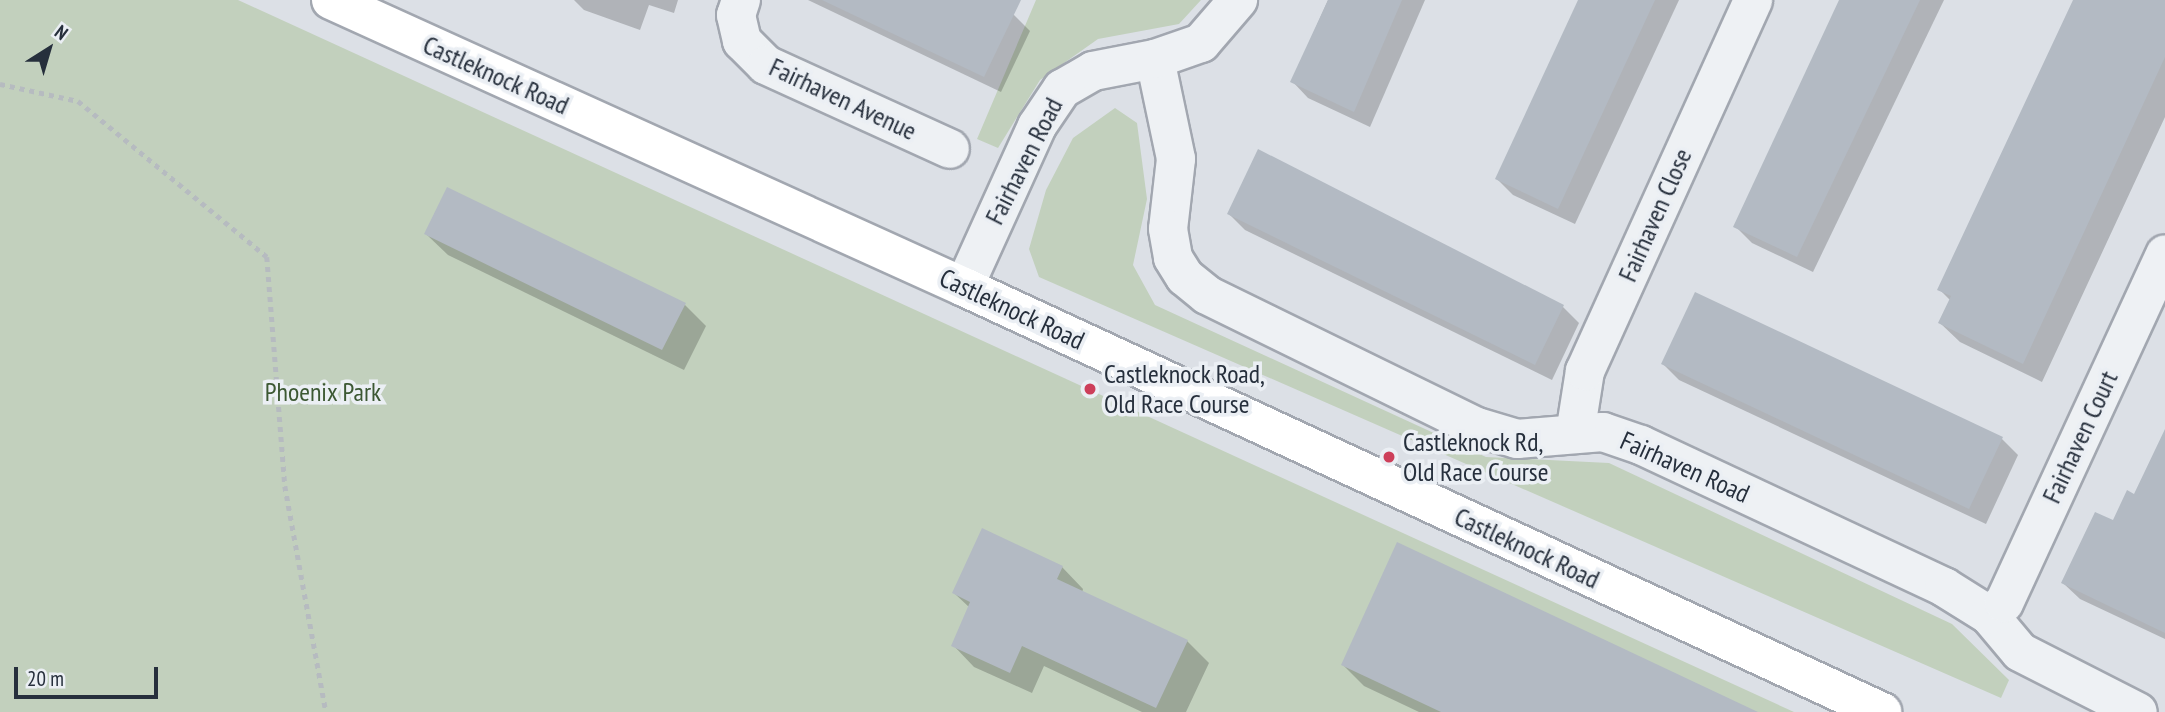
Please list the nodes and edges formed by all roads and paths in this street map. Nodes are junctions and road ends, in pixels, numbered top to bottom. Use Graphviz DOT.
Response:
graph roads {
  1 [pos="331,0"];
  2 [pos="741,0"];
  3 [pos="1238,0"];
  4 [pos="1753,0"];
  5 [pos="1155,59"];
  6 [pos="0,85"];
  7 [pos="950,149"];
  8 [pos="2165,254"];
  9 [pos="964,287"];
  10 [pos="1575,434"];
  11 [pos="1989,615"];
  12 [pos="326,712"];
  13 [pos="1882,712"];
  14 [pos="2138,712"];
  1 -- 9 [label="main road, Castleknock Road"];
  2 -- 7 [label="street, Fairhaven Avenue"];
  3 -- 5 [label="street, Fairhaven Road"];
  4 -- 10 [label="street, Fairhaven Close"];
  5 -- 9 [label="street, Fairhaven Road"];
  5 -- 10 [label="street, Fairhaven Road"];
  6 -- 12 [label="path"];
  8 -- 11 [label="street, Fairhaven Court"];
  9 -- 13 [label="main road, Castleknock Road"];
  10 -- 11 [label="street, Fairhaven Road"];
  11 -- 14 [label="street, Fairhaven Road"];
}
